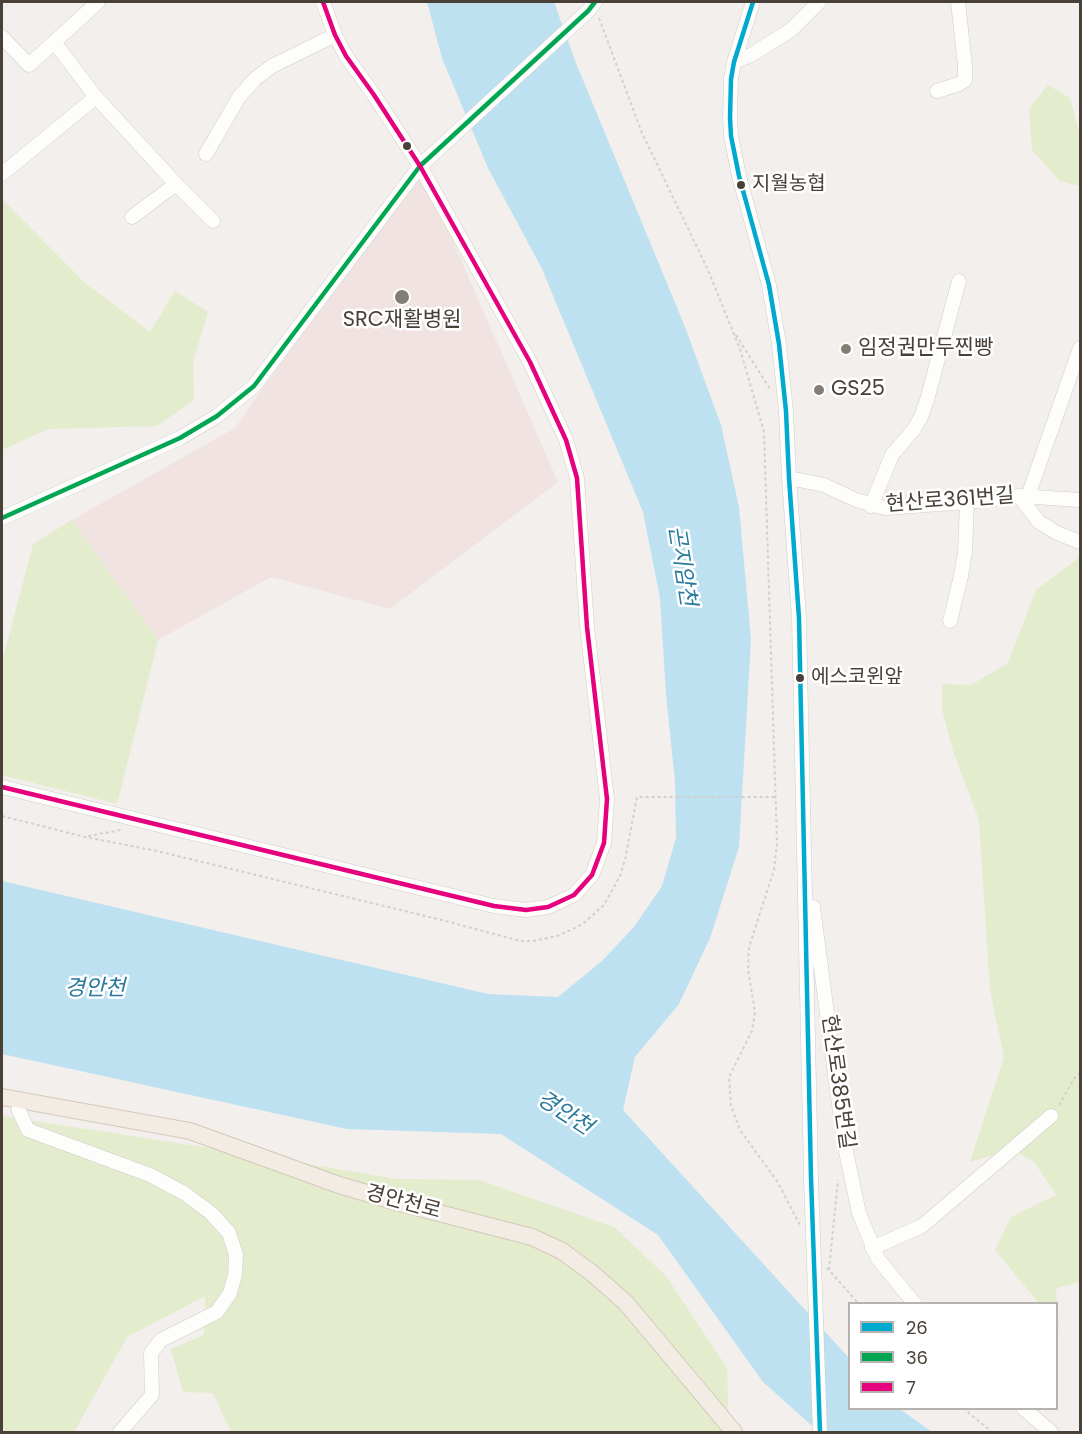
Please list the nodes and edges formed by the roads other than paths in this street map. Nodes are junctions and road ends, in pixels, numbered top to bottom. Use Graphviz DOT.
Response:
graph roads {
  1 [pos="98,2"];
  2 [pos="323,2"];
  3 [pos="753,2"];
  4 [pos="819,2"];
  5 [pos="958,2"];
  6 [pos="592,6"];
  7 [pos="335,35"];
  8 [pos="2,37"];
  9 [pos="54,42"];
  10 [pos="734,62"];
  11 [pos="937,91"];
  12 [pos="96,97"];
  13 [pos="206,154"];
  14 [pos="420,166"];
  15 [pos="2,174"];
  16 [pos="176,184"];
  17 [pos="132,218"];
  18 [pos="213,221"];
  19 [pos="959,281"];
  20 [pos="1080,348"];
  21 [pos="789,478"];
  22 [pos="1024,496"];
  23 [pos="1080,500"];
  24 [pos="967,502"];
  25 [pos="871,506"];
  26 [pos="2,518"];
  27 [pos="1080,542"];
  28 [pos="950,621"];
  29 [pos="2,787"];
  30 [pos="804,843"];
  31 [pos="10,1098"];
  32 [pos="1051,1116"];
  33 [pos="872,1248"];
  34 [pos="913,1302"];
  35 [pos="1025,1410"];
  36 [pos="120,1432"];
  37 [pos="734,1432"];
  38 [pos="820,1432"];
  39 [pos="1051,1432"];
  1 -- 9 [label="street"];
  2 -- 7 [label="street"];
  3 -- 10 [label="street"];
  4 -- 10 [label="street"];
  5 -- 11 [label="street"];
  6 -- 14 [label="street"];
  7 -- 13 [label="street"];
  7 -- 14 [label="street"];
  8 -- 9 [label="street"];
  9 -- 12 [label="street"];
  10 -- 21 [label="street"];
  12 -- 15 [label="street"];
  12 -- 16 [label="street"];
  14 -- 26 [label="street"];
  14 -- 29 [label="street"];
  16 -- 17 [label="street"];
  16 -- 18 [label="street"];
  19 -- 25 [label="street"];
  20 -- 22 [label="street"];
  21 -- 25 [label="street, 현산로361번길"];
  21 -- 30 [label="street"];
  22 -- 23 [label="street, 현산로361번길"];
  22 -- 24 [label="street, 현산로361번길"];
  22 -- 27 [label="street"];
  24 -- 25 [label="street, 현산로361번길"];
  24 -- 28 [label="street"];
  30 -- 33 [label="street, 현산로385번길"];
  30 -- 38 [label="street, bridge"];
  31 -- 36 [label="street"];
  31 -- 37 [label="main road, 경안천로"];
  32 -- 33 [label="street"];
  33 -- 34 [label="street, 현산로385번길"];
  35 -- 39 [label="street"];
}
